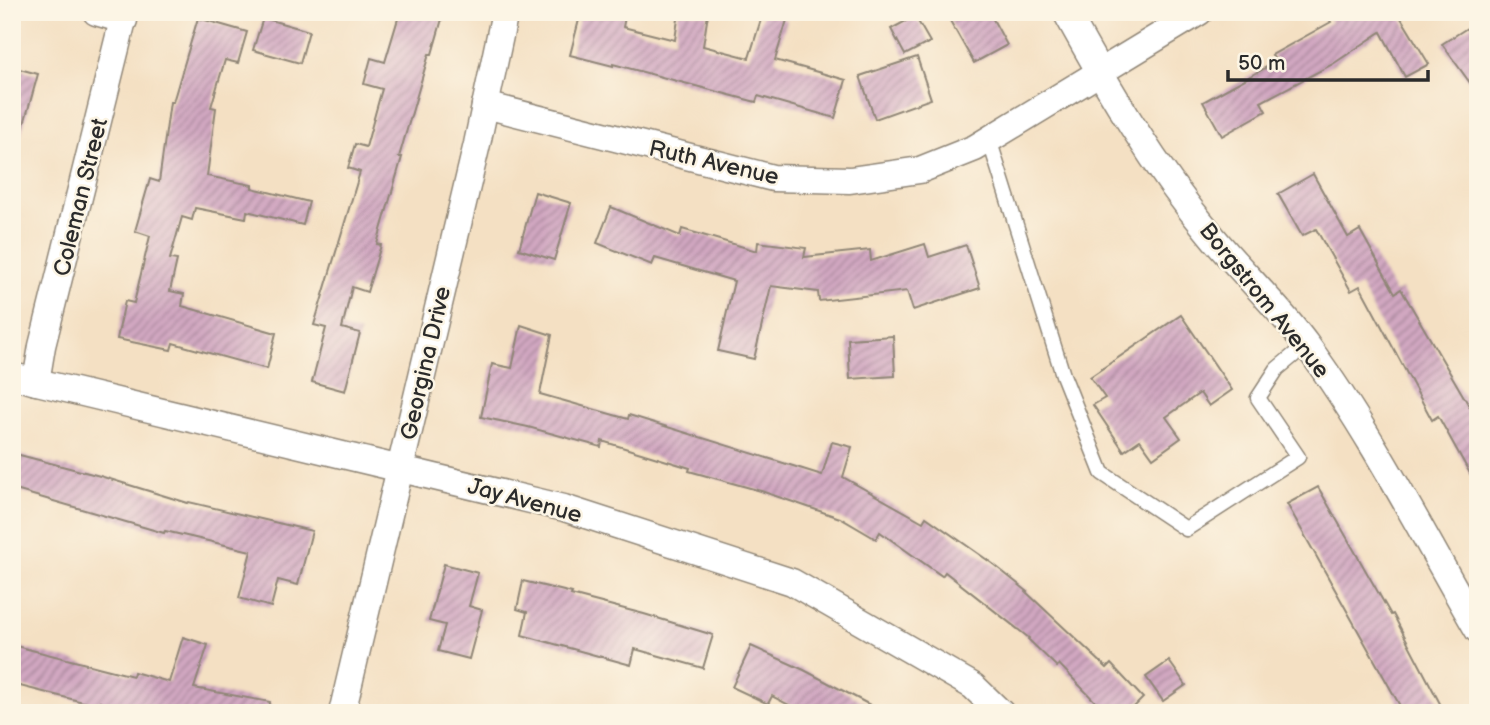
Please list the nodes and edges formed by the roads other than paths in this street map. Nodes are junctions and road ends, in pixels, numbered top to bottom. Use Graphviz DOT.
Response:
graph roads {
  1 [pos="96,12"];
  2 [pos="505,12"];
  3 [pos="1066,12"];
  4 [pos="1199,12"];
  5 [pos="125,16"];
  6 [pos="1099,74"];
  7 [pos="485,105"];
  8 [pos="989,139"];
  9 [pos="1306,345"];
  10 [pos="24,379"];
  11 [pos="399,468"];
  12 [pos="1478,630"];
  13 [pos="342,713"];
  14 [pos="1001,713"];
  1 -- 5 [label="street"];
  2 -- 7 [label="street, Georgina Drive"];
  3 -- 6 [label="street, Borgstrom Avenue"];
  4 -- 6 [label="street, Ruth Avenue"];
  5 -- 10 [label="street, Coleman Street"];
  6 -- 8 [label="street, Ruth Avenue"];
  6 -- 9 [label="street, Borgstrom Avenue"];
  7 -- 8 [label="street, Ruth Avenue"];
  7 -- 11 [label="street, Georgina Drive"];
  8 -- 9 [label="lane"];
  9 -- 12 [label="street, Borgstrom Avenue"];
  10 -- 11 [label="street, Jay Avenue"];
  11 -- 13 [label="street, Georgina Drive"];
  11 -- 14 [label="street, Jay Avenue"];
}
